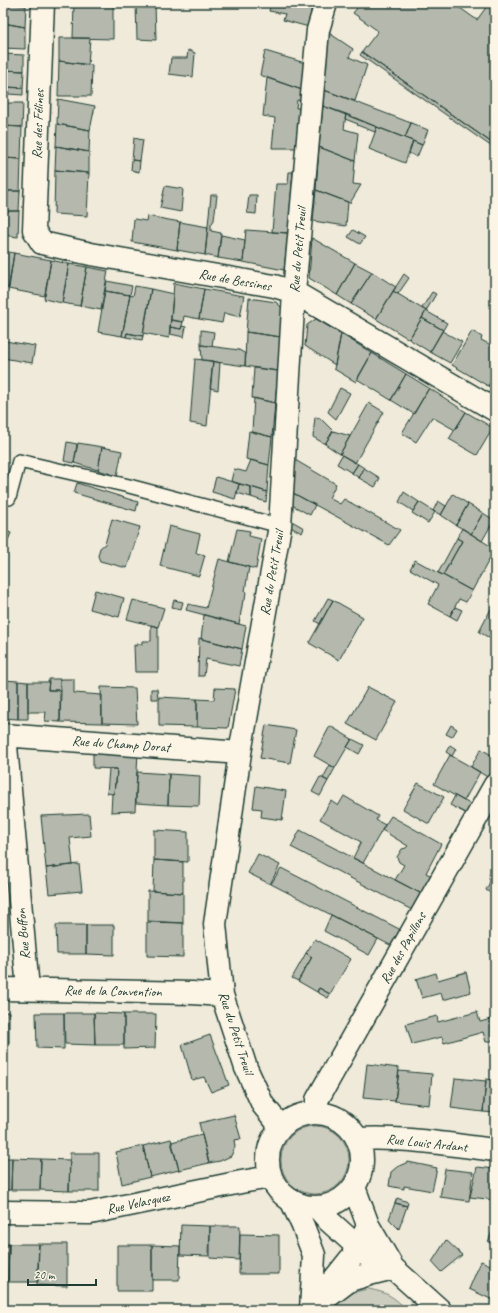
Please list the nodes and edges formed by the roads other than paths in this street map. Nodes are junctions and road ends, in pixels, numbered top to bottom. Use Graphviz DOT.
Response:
graph roads {
  1 [pos="43,3"];
  2 [pos="326,3"];
  3 [pos="42,243"];
  4 [pos="294,292"];
  5 [pos="495,410"];
  6 [pos="10,498"];
  7 [pos="280,526"];
  8 [pos="4,735"];
  9 [pos="240,753"];
  10 [pos="495,785"];
  11 [pos="3,989"];
  12 [pos="28,989"];
  13 [pos="222,995"];
  14 [pos="317,1112"];
  15 [pos="281,1127"];
  16 [pos="358,1139"];
  17 [pos="495,1150"];
  18 [pos="271,1176"];
  19 [pos="354,1187"];
  20 [pos="291,1200"];
  21 [pos="317,1207"];
  22 [pos="3,1212"];
  23 [pos="368,1225"];
  24 [pos="359,1248"];
  25 [pos="393,1268"];
  26 [pos="312,1309"];
  27 [pos="440,1310"];
  1 -- 3 [label="street, Rue des Félines"];
  2 -- 4 [label="street, Rue du Petit Treuil"];
  3 -- 4 [label="street, Rue de Bessines"];
  4 -- 5 [label="street, Rue de Bessines"];
  4 -- 7 [label="street, Rue du Petit Treuil"];
  6 -- 7 [label="lane"];
  7 -- 9 [label="street, Rue du Petit Treuil"];
  8 -- 9 [label="street, Rue du Champ Dorat"];
  8 -- 12 [label="street, Rue Buffon"];
  9 -- 13 [label="street, Rue du Petit Treuil"];
  10 -- 14 [label="street, Rue des Papillons"];
  11 -- 12 [label="street, Rue de la Convention"];
  12 -- 13 [label="street, Rue de la Convention"];
  13 -- 15 [label="street, Rue du Petit Treuil"];
  14 -- 15 [label="street"];
  14 -- 16 [label="street"];
  15 -- 18 [label="street"];
  16 -- 17 [label="street, Rue Louis Ardant"];
  16 -- 19 [label="street"];
  18 -- 20 [label="street"];
  18 -- 22 [label="street, Rue Velasquez"];
  19 -- 21 [label="street"];
  19 -- 23 [label="street"];
  20 -- 21 [label="street"];
  20 -- 26 [label="street"];
  21 -- 24 [label="street"];
  23 -- 24 [label="street"];
  23 -- 25 [label="street"];
  24 -- 25 [label="street"];
  24 -- 26 [label="street"];
  25 -- 26 [label="street"];
  25 -- 27 [label="street"];
}
